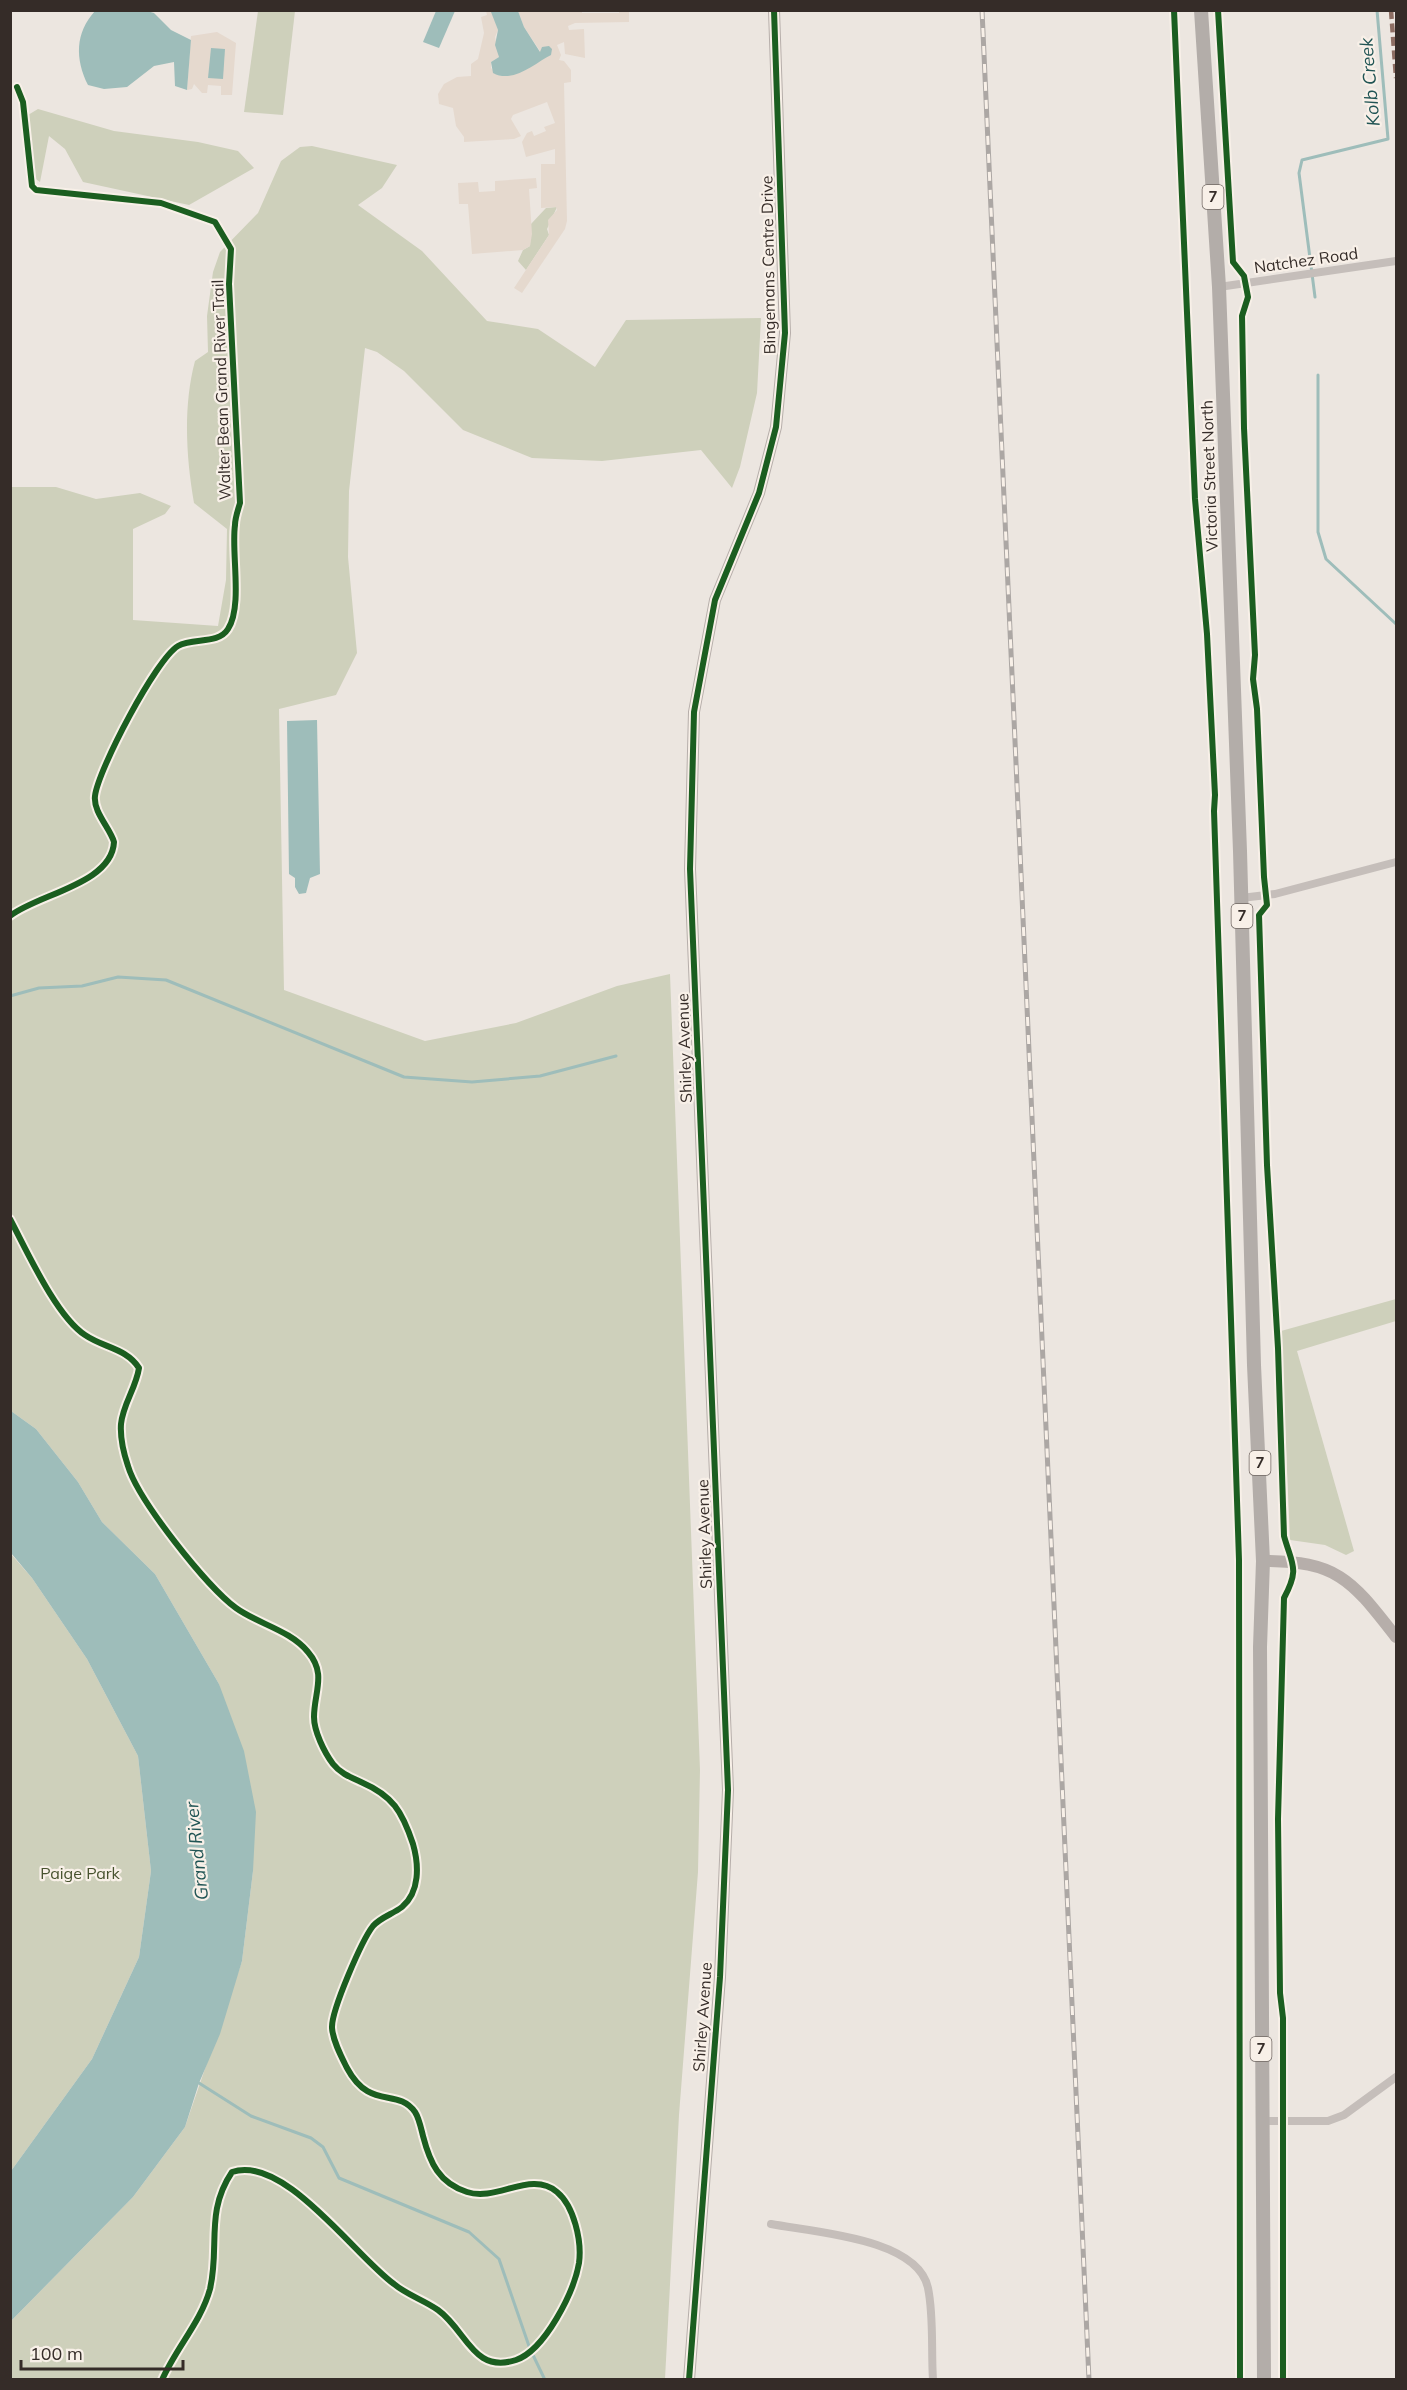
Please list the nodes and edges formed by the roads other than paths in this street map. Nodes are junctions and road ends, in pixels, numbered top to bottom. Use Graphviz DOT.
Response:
graph roads {
  1 [pos="774,10"];
  2 [pos="1201,10"];
  3 [pos="1396,261"];
  4 [pos="1219,287"];
  5 [pos="698,686"];
  6 [pos="1396,862"];
  7 [pos="1241,898"];
  8 [pos="1263,1561"];
  9 [pos="1396,1637"];
  10 [pos="1396,2077"];
  11 [pos="1262,2121"];
  12 [pos="771,2224"];
  13 [pos="688,2379"];
  14 [pos="933,2379"];
  15 [pos="1264,2379"];
  1 -- 5 [label="main road, Bingemans Centre Drive"];
  2 -- 4 [label="main road, Victoria Street North / 7"];
  3 -- 4 [label="street, Natchez Road"];
  4 -- 7 [label="main road, Victoria Street North / 7"];
  5 -- 13 [label="main road, Shirley Avenue"];
  6 -- 7 [label="street"];
  7 -- 8 [label="main road, Victoria Street North / 7"];
  8 -- 9 [label="main road"];
  8 -- 11 [label="main road, Victoria Street North / 7"];
  10 -- 11 [label="street"];
  11 -- 15 [label="main road, Victoria Street North / 7"];
  12 -- 14 [label="street"];
}
